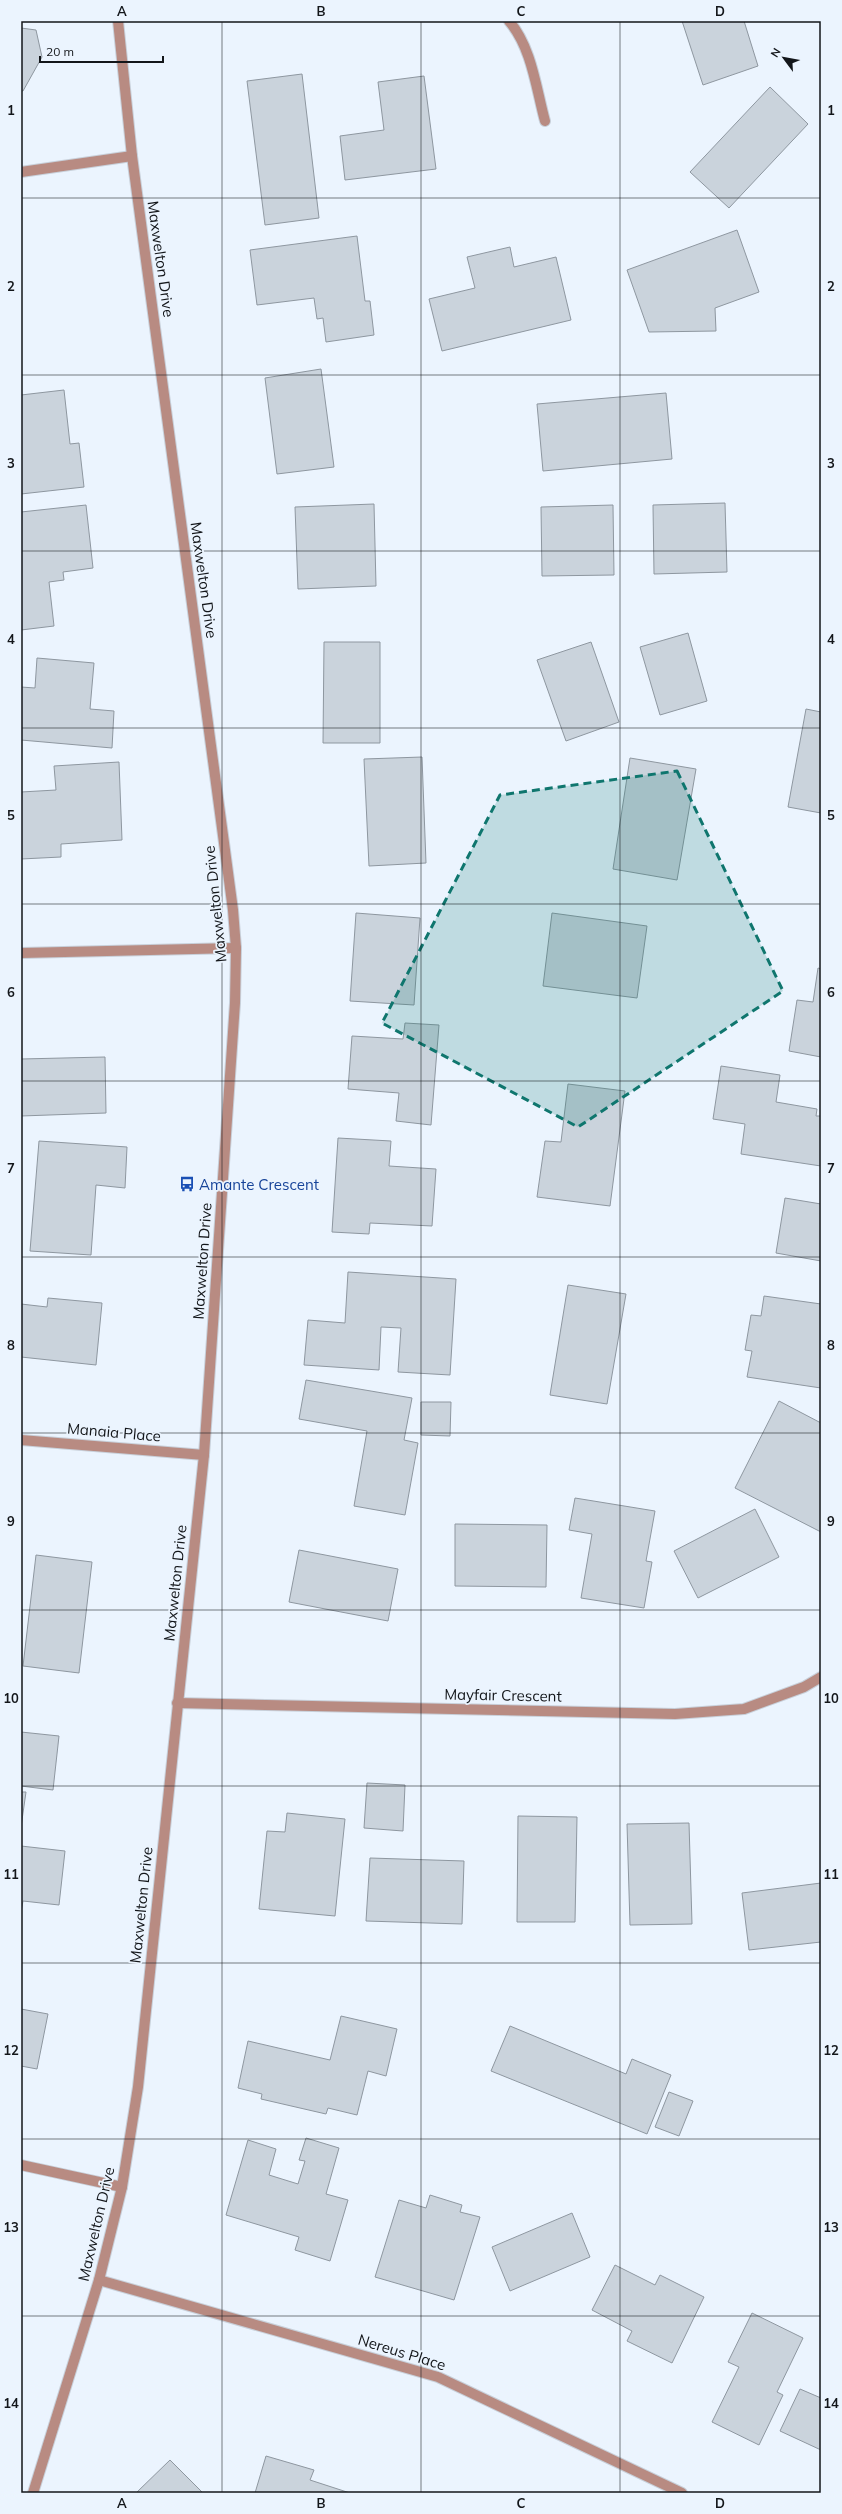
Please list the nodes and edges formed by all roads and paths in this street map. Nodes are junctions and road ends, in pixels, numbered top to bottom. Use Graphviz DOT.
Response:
graph roads {
  1 [pos="118,21"];
  2 [pos="509,21"];
  3 [pos="545,121"];
  4 [pos="132,156"];
  5 [pos="21,172"];
  6 [pos="236,948"];
  7 [pos="21,953"];
  8 [pos="21,1440"];
  9 [pos="204,1455"];
  10 [pos="821,1676"];
  11 [pos="178,1702"];
  12 [pos="21,2165"];
  13 [pos="122,2187"];
  14 [pos="99,2280"];
  15 [pos="32,2493"];
  16 [pos="682,2493"];
  1 -- 4 [label="street, Maxwelton Drive"];
  2 -- 3 [label="street"];
  4 -- 5 [label="street"];
  4 -- 6 [label="street, Maxwelton Drive"];
  6 -- 7 [label="street"];
  6 -- 9 [label="street, Maxwelton Drive"];
  8 -- 9 [label="street, Manaia Place"];
  9 -- 11 [label="street, Maxwelton Drive"];
  10 -- 11 [label="street, Mayfair Crescent"];
  11 -- 13 [label="street, Maxwelton Drive"];
  12 -- 13 [label="street"];
  13 -- 14 [label="street, Maxwelton Drive"];
  14 -- 15 [label="street, Maxwelton Drive"];
  14 -- 16 [label="street, Nereus Place"];
}
